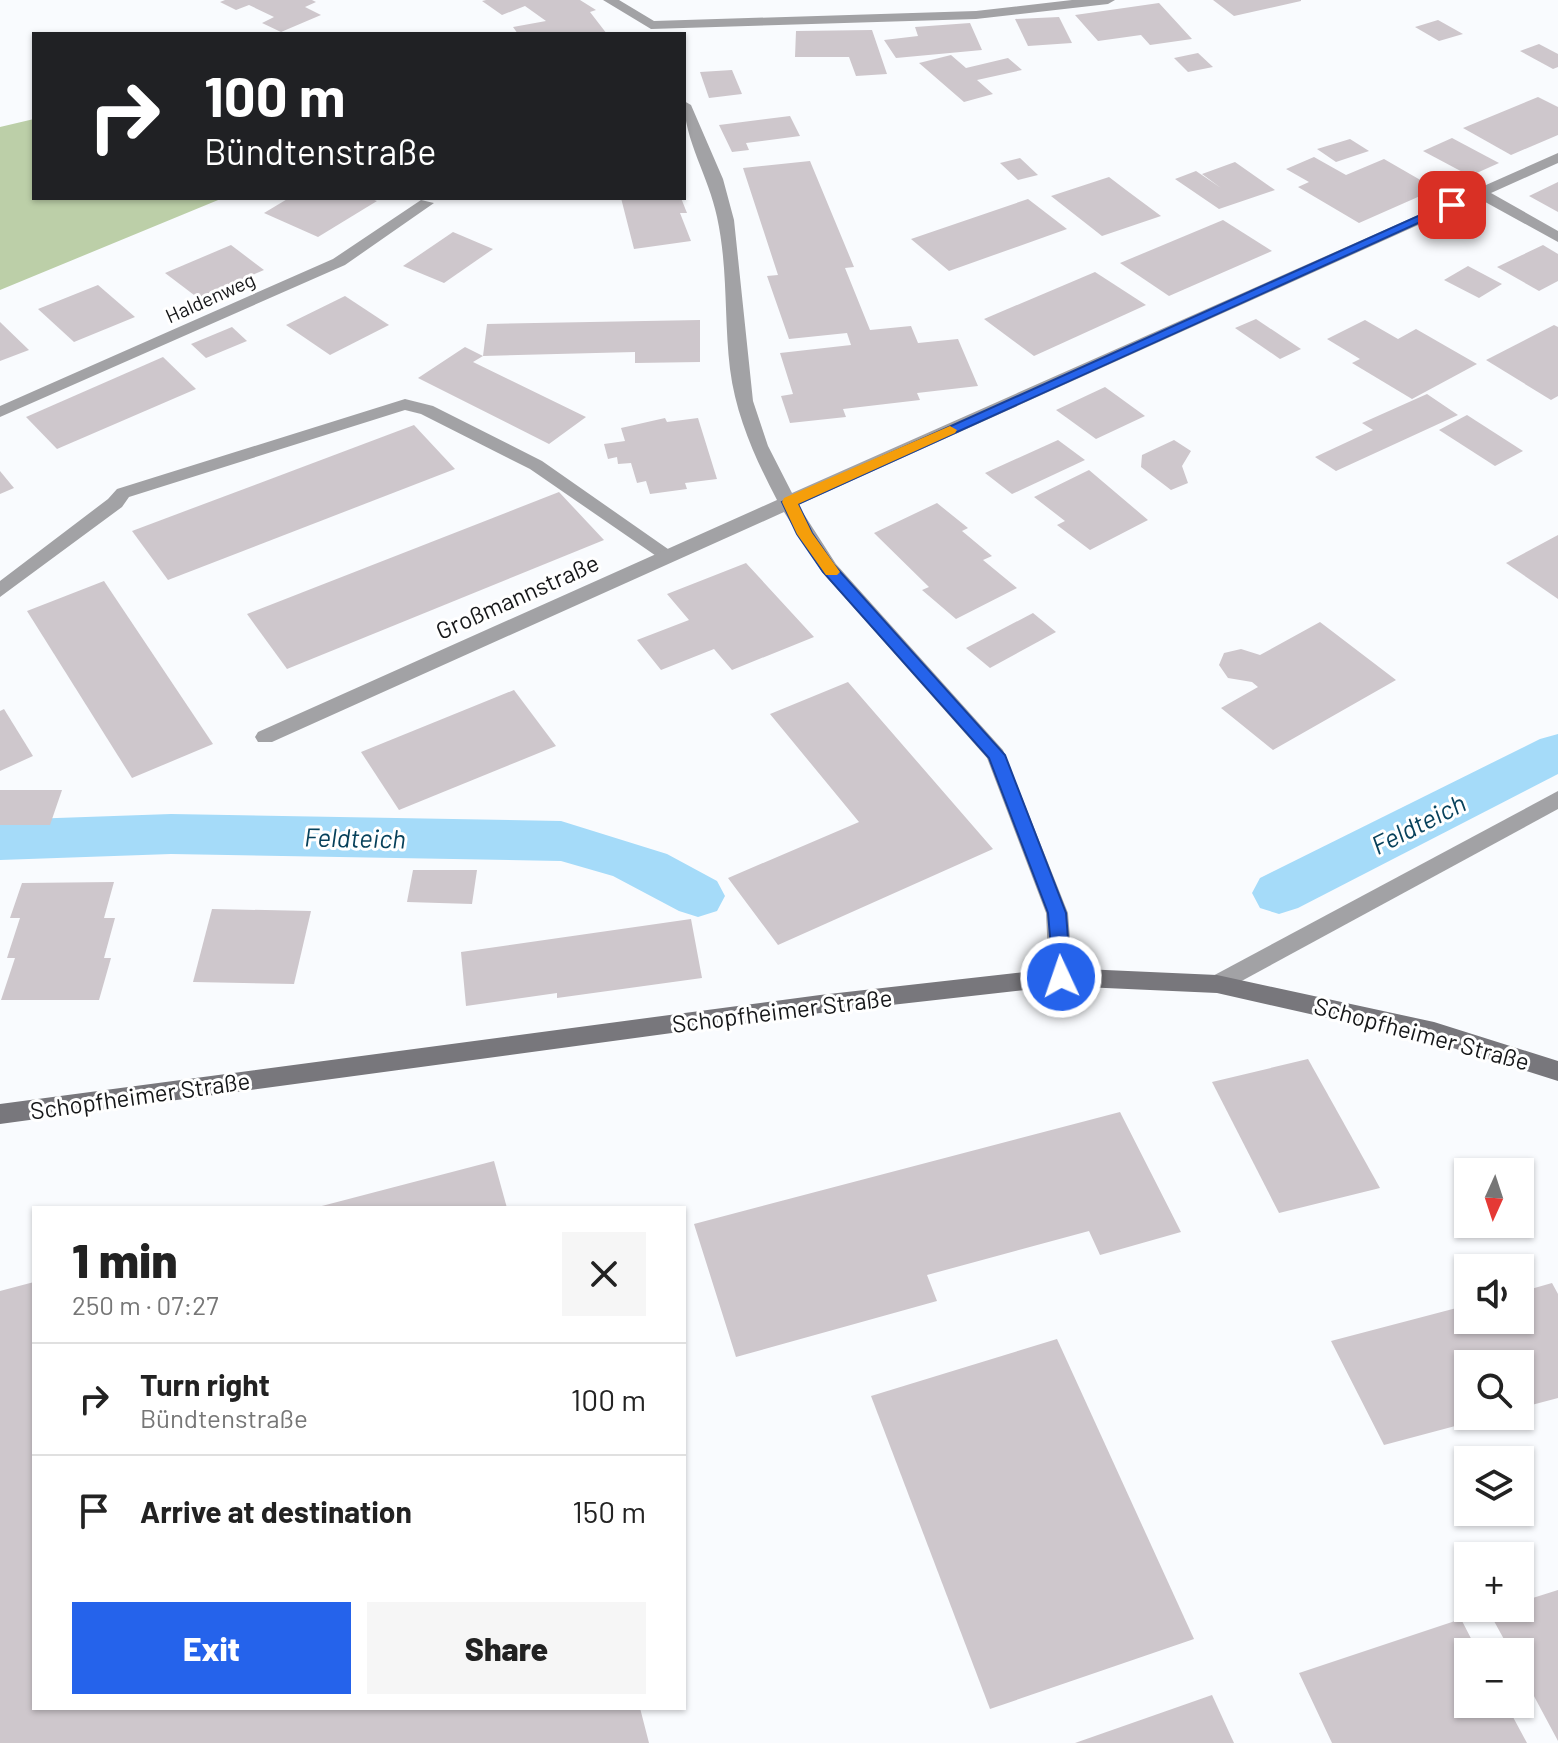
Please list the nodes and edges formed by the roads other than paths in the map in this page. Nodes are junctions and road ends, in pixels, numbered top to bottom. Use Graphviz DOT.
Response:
graph roads {
  1 [pos="610,0"];
  2 [pos="1108,0"];
  3 [pos="653,30"];
  4 [pos="686,110"];
  5 [pos="1558,157"];
  6 [pos="1480,193"];
  7 [pos="426,203"];
  8 [pos="1558,237"];
  9 [pos="0,412"];
  10 [pos="790,502"];
  11 [pos="669,556"];
  12 [pos="0,591"];
  13 [pos="265,737"];
  14 [pos="1558,799"];
  15 [pos="1061,977"];
  16 [pos="1217,984"];
  17 [pos="1558,1071"];
  18 [pos="0,1114"];
  1 -- 3 [label="street"];
  2 -- 3 [label="street"];
  4 -- 10 [label="street"];
  5 -- 6 [label="street, Großmannstraße"];
  6 -- 8 [label="street"];
  6 -- 10 [label="street, Großmannstraße"];
  7 -- 9 [label="street, Haldenweg"];
  10 -- 11 [label="street, Großmannstraße"];
  10 -- 15 [label="street"];
  11 -- 12 [label="street"];
  11 -- 13 [label="street, Großmannstraße"];
  14 -- 16 [label="street"];
  15 -- 16 [label="main road, Schopfheimer Straße"];
  15 -- 18 [label="main road, Schopfheimer Straße"];
  16 -- 17 [label="main road, Schopfheimer Straße"];
}
